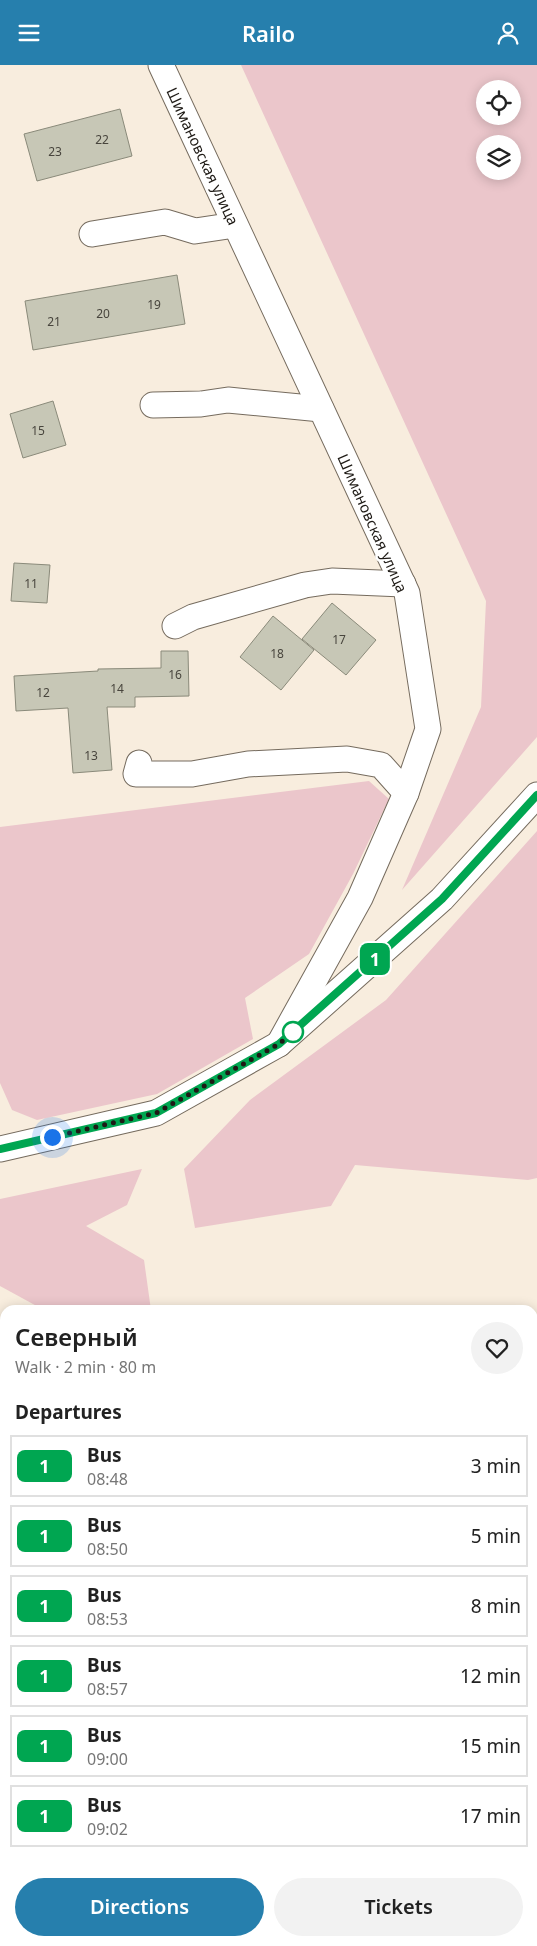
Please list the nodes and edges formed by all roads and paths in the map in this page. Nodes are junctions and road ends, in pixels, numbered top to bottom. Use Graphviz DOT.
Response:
graph roads {
  1 [pos="161,65"];
  2 [pos="235,225"];
  3 [pos="92,235"];
  4 [pos="153,405"];
  5 [pos="321,409"];
  6 [pos="402,584"];
  7 [pos="175,626"];
  8 [pos="139,763"];
  9 [pos="406,793"];
  10 [pos="537,795"];
  11 [pos="279,1044"];
  12 [pos="0,1149"];
  1 -- 2 [label="street, Шимановская улица"];
  2 -- 3 [label="street"];
  2 -- 5 [label="street, Шимановская улица"];
  4 -- 5 [label="street"];
  5 -- 6 [label="street, Шимановская улица"];
  6 -- 7 [label="street"];
  6 -- 9 [label="street, Шимановская улица"];
  8 -- 9 [label="street"];
  9 -- 11 [label="street, Шимановская улица"];
  10 -- 11 [label="street"];
  11 -- 12 [label="street"];
}
